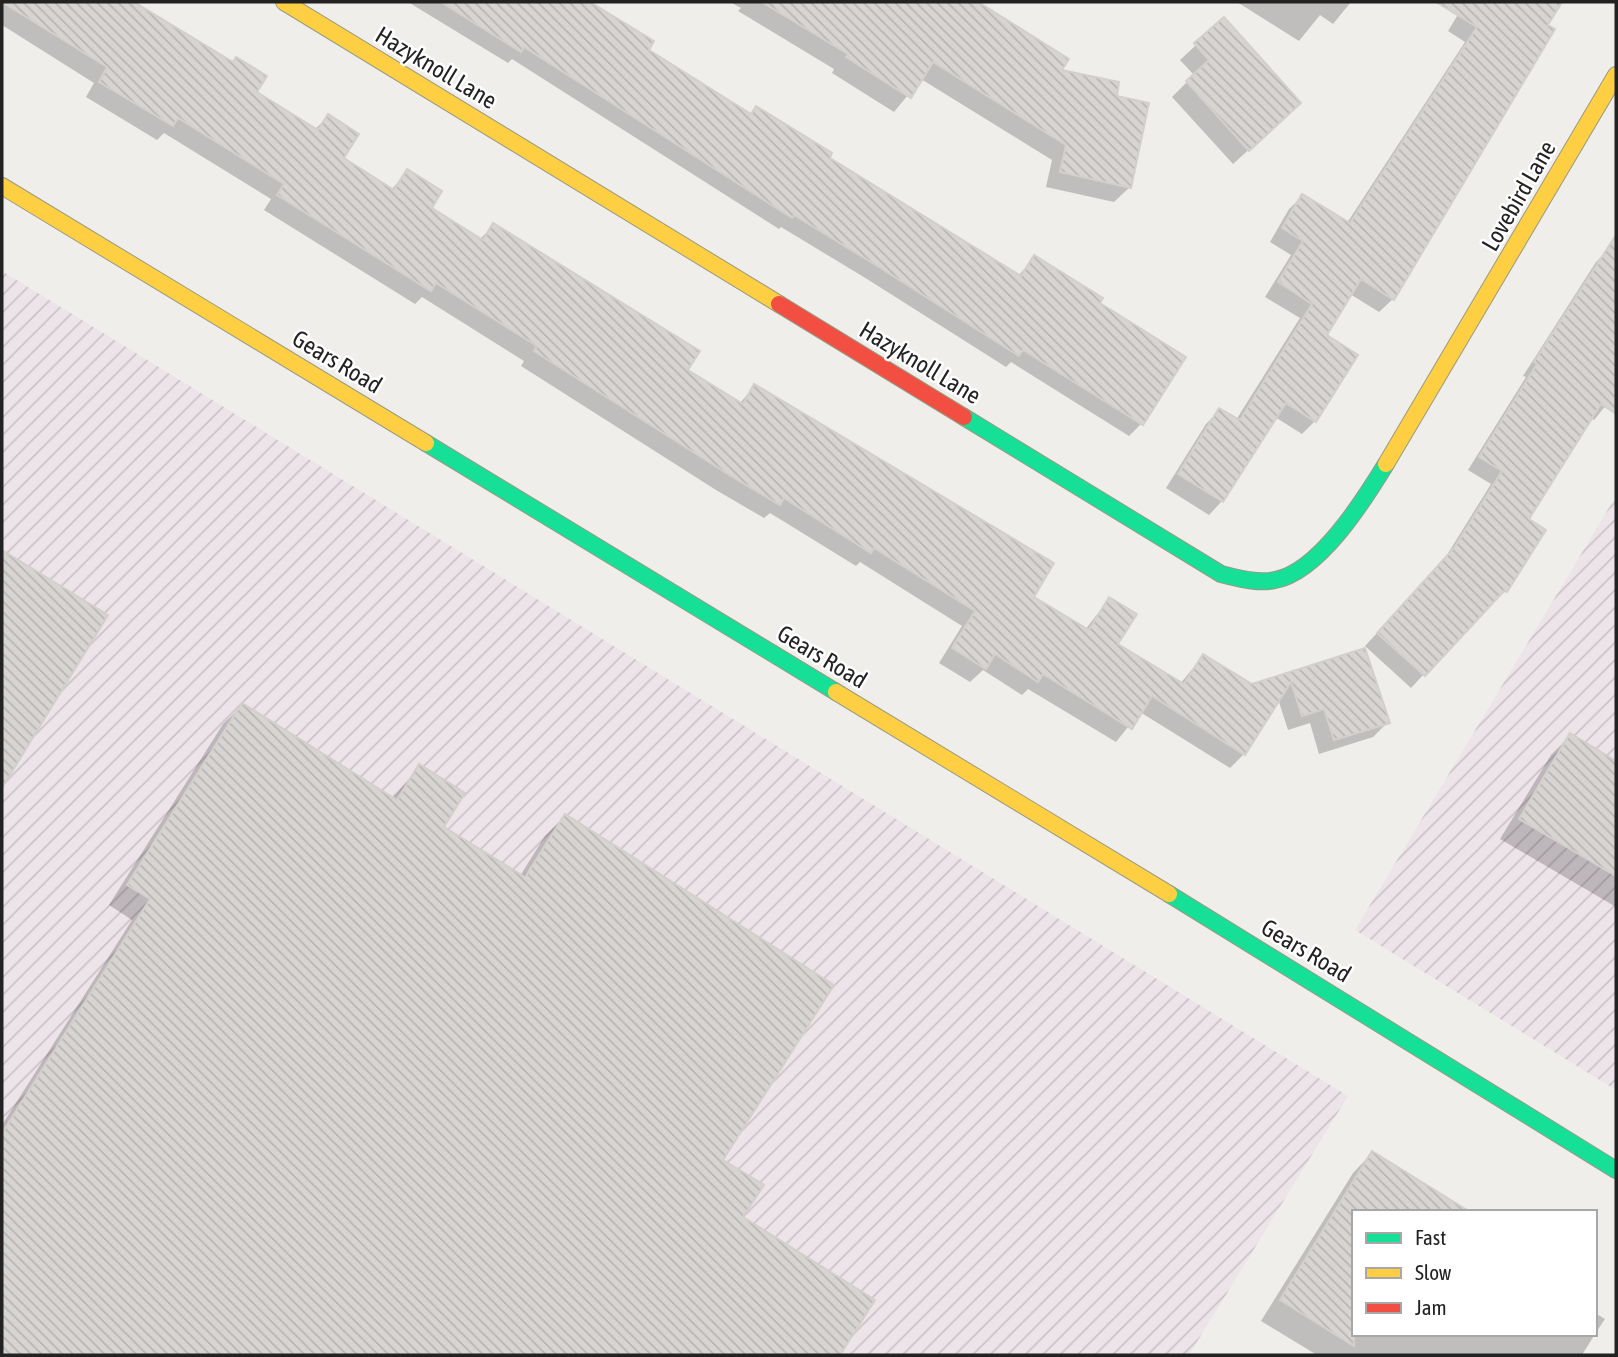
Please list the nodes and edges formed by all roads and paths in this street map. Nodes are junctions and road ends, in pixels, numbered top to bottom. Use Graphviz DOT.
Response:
graph roads {
  1 [pos="284,2"];
  2 [pos="1616,75"];
  3 [pos="2,186"];
  4 [pos="1462,339"];
  5 [pos="1616,1170"];
  1 -- 4 [label="main road, Hazyknoll Lane"];
  2 -- 4 [label="main road, Lovebird Lane"];
  3 -- 5 [label="main road, Gears Road"];
}
